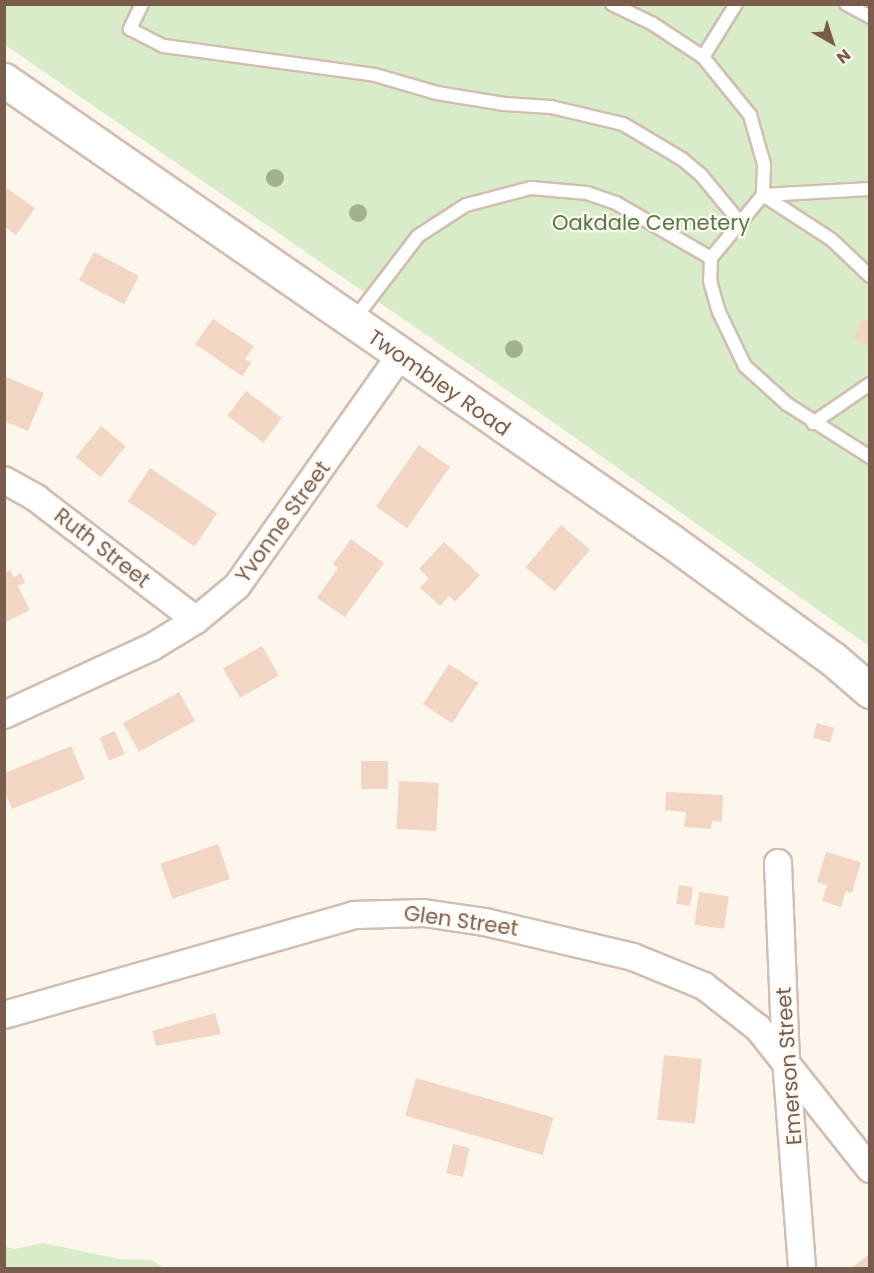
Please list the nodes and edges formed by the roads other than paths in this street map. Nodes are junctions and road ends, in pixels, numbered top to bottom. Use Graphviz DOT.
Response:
graph roads {
  1 [pos="142,4"];
  2 [pos="612,4"];
  3 [pos="735,4"];
  4 [pos="846,4"];
  5 [pos="870,17"];
  6 [pos="703,57"];
  7 [pos="4,80"];
  8 [pos="870,189"];
  9 [pos="763,195"];
  10 [pos="739,221"];
  11 [pos="711,258"];
  12 [pos="870,276"];
  13 [pos="352,322"];
  14 [pos="400,356"];
  15 [pos="870,384"];
  16 [pos="813,423"];
  17 [pos="870,457"];
  18 [pos="4,480"];
  19 [pos="196,620"];
  20 [pos="870,691"];
  21 [pos="4,715"];
  22 [pos="778,863"];
  23 [pos="4,1015"];
  24 [pos="786,1059"];
  25 [pos="870,1169"];
  26 [pos="802,1269"];
  1 -- 10 [label="lane"];
  2 -- 6 [label="lane"];
  3 -- 6 [label="lane"];
  4 -- 5 [label="lane"];
  6 -- 9 [label="lane"];
  7 -- 13 [label="street, Twombley Road"];
  8 -- 9 [label="lane"];
  9 -- 10 [label="lane"];
  9 -- 12 [label="lane"];
  10 -- 11 [label="lane"];
  11 -- 13 [label="lane"];
  11 -- 16 [label="lane"];
  13 -- 14 [label="street, Twombley Road"];
  14 -- 19 [label="street, Yvonne Street"];
  14 -- 20 [label="street, Twombley Road"];
  15 -- 16 [label="lane"];
  16 -- 17 [label="lane"];
  18 -- 19 [label="street, Ruth Street"];
  19 -- 21 [label="street, Yvonne Street"];
  22 -- 24 [label="street, Emerson Street"];
  23 -- 24 [label="street, Glen Street"];
  24 -- 25 [label="street, Glen Street"];
  24 -- 26 [label="street, Emerson Street"];
}
